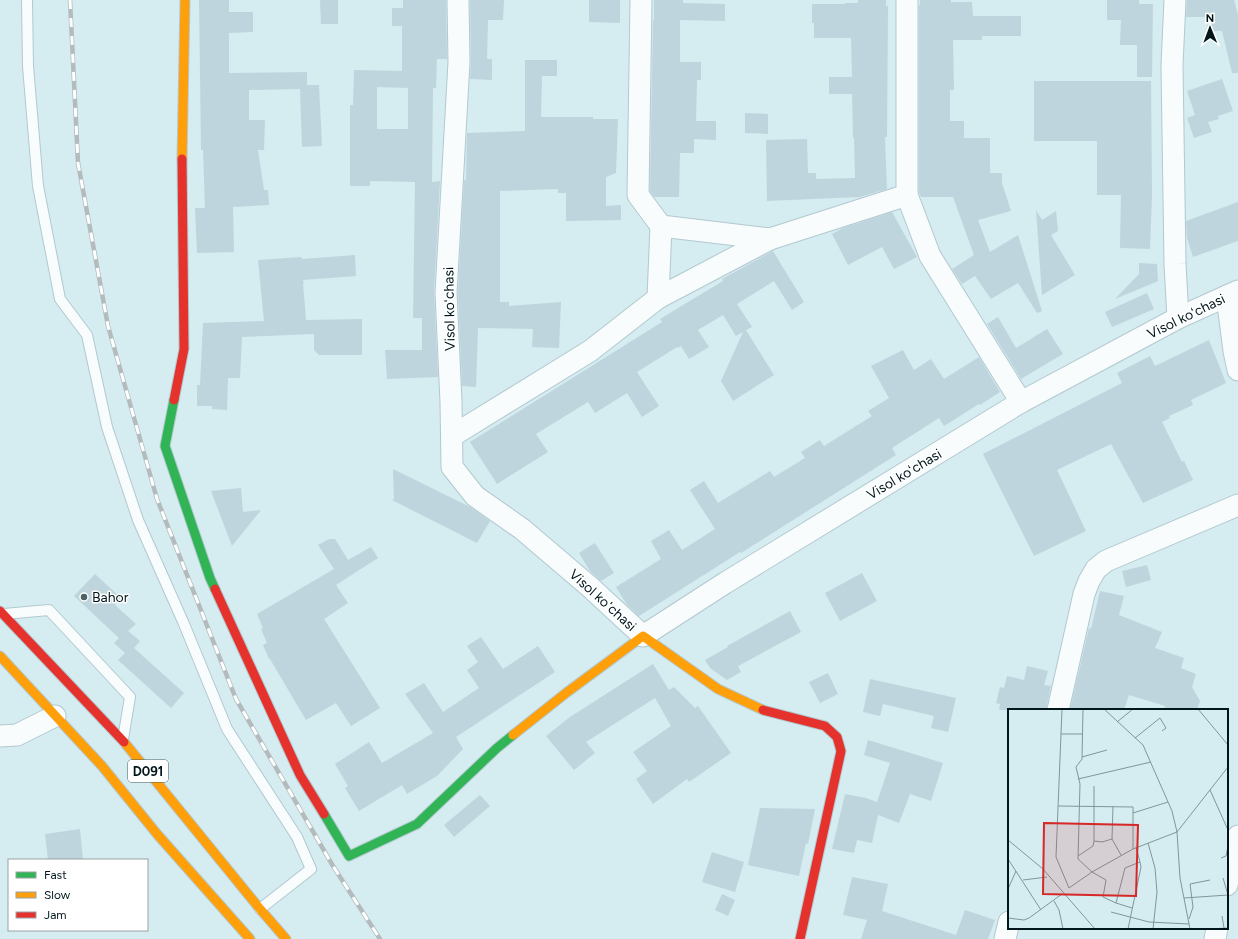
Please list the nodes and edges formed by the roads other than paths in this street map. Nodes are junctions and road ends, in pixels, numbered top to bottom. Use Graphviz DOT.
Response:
graph roads {
  1 [pos="27,0"];
  2 [pos="185,0"];
  3 [pos="458,0"];
  4 [pos="641,0"];
  5 [pos="907,0"];
  6 [pos="1175,0"];
  7 [pos="907,195"];
  8 [pos="661,226"];
  9 [pos="770,239"];
  10 [pos="1233,293"];
  11 [pos="658,298"];
  12 [pos="1178,318"];
  13 [pos="1238,370"];
  14 [pos="1021,402"];
  15 [pos="452,436"];
  16 [pos="1238,505"];
  17 [pos="2,613"];
  18 [pos="643,636"];
  19 [pos="0,656"];
  20 [pos="1058,709"];
  21 [pos="55,716"];
  22 [pos="0,736"];
  23 [pos="123,741"];
  24 [pos="1238,836"];
  25 [pos="1228,881"];
  26 [pos="260,909"];
  27 [pos="1008,926"];
  28 [pos="1218,929"];
  29 [pos="250,939"];
  30 [pos="286,939"];
  31 [pos="800,939"];
  32 [pos="1005,939"];
  33 [pos="1215,939"];
  1 -- 26 [label="lane"];
  2 -- 18 [label="main road"];
  3 -- 15 [label="street, Visol koʻchasi"];
  4 -- 8 [label="street"];
  5 -- 7 [label="street"];
  6 -- 12 [label="street"];
  7 -- 9 [label="street"];
  7 -- 14 [label="street"];
  8 -- 9 [label="street"];
  8 -- 11 [label="street"];
  9 -- 11 [label="street"];
  10 -- 12 [label="street, Visol koʻchasi"];
  10 -- 13 [label="street"];
  11 -- 15 [label="street"];
  12 -- 14 [label="street, Visol koʻchasi"];
  14 -- 18 [label="street, Visol koʻchasi"];
  15 -- 18 [label="street, Visol koʻchasi"];
  16 -- 20 [label="street"];
  17 -- 23 [label="main road, D091"];
  17 -- 23 [label="lane"];
  18 -- 31 [label="main road"];
  19 -- 21 [label="main road, D091"];
  21 -- 22 [label="street"];
  21 -- 29 [label="main road, D091"];
  23 -- 26 [label="main road, D091"];
  24 -- 25 [label="street"];
  26 -- 30 [label="main road, D091"];
  27 -- 32 [label="street"];
  28 -- 33 [label="street"];
}
